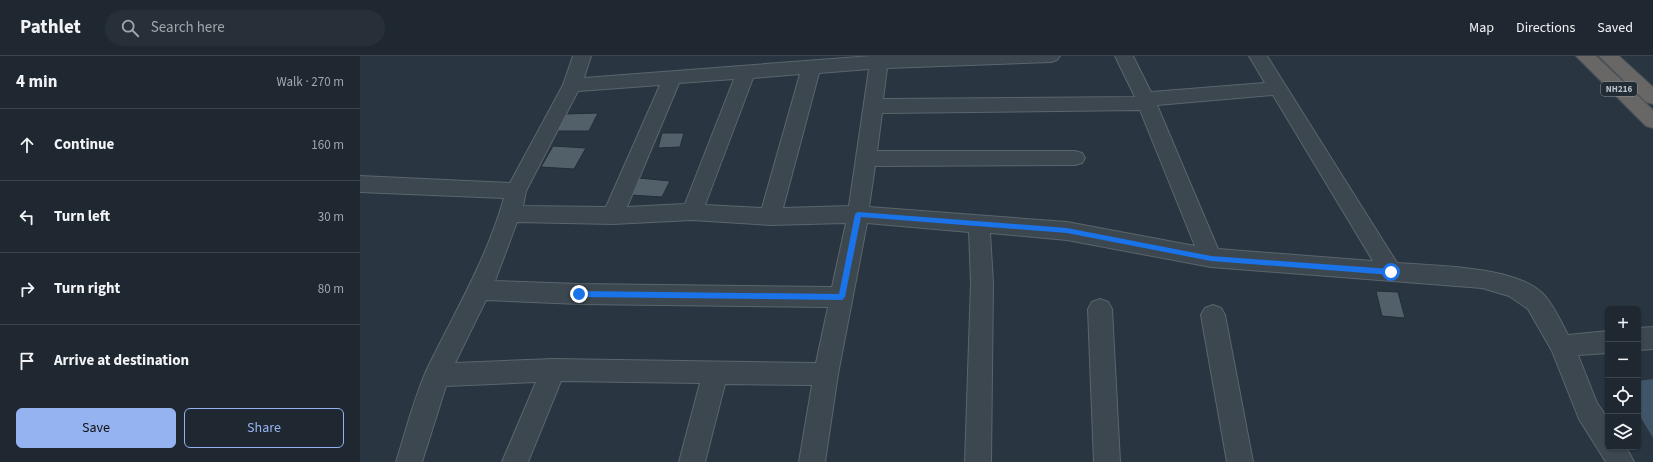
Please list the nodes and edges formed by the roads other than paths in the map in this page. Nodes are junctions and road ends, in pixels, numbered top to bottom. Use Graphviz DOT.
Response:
graph roads {
  1 [pos="582,56"];
  2 [pos="1051,56"];
  3 [pos="1124,56"];
  4 [pos="1258,56"];
  5 [pos="1585,56"];
  6 [pos="1608,56"];
  7 [pos="880,59"];
  8 [pos="811,67"];
  9 [pos="746,72"];
  10 [pos="672,78"];
  11 [pos="572,85"];
  12 [pos="1279,88"];
  13 [pos="1653,97"];
  14 [pos="1146,101"];
  15 [pos="873,106"];
  16 [pos="1653,121"];
  17 [pos="1075,158"];
  18 [pos="866,159"];
  19 [pos="360,184"];
  20 [pos="513,202"];
  21 [pos="692,212"];
  22 [pos="858,214"];
  23 [pos="612,216"];
  24 [pos="770,217"];
  25 [pos="979,224"];
  26 [pos="1211,258"];
  27 [pos="1391,272"];
  28 [pos="480,290"];
  29 [pos="842,297"];
  30 [pos="1100,309"];
  31 [pos="1213,315"];
  32 [pos="1653,338"];
  33 [pos="1641,339"];
  34 [pos="1605,342"];
  35 [pos="1562,346"];
  36 [pos="553,370"];
  37 [pos="715,373"];
  38 [pos="826,374"];
  39 [pos="437,375"];
  40 [pos="1605,437"];
  41 [pos="1613,450"];
  42 [pos="409,462"];
  43 [pos="515,462"];
  44 [pos="692,462"];
  45 [pos="812,462"];
  46 [pos="978,462"];
  47 [pos="1107,462"];
  48 [pos="1240,462"];
  49 [pos="1621,462"];
  1 -- 11 [label="street"];
  2 -- 7 [label="street"];
  3 -- 14 [label="street"];
  4 -- 12 [label="street"];
  5 -- 16 [label="highway, NH216"];
  6 -- 13 [label="highway, NH216"];
  7 -- 8 [label="street"];
  7 -- 15 [label="street"];
  8 -- 9 [label="street"];
  8 -- 24 [label="street"];
  9 -- 10 [label="street"];
  9 -- 21 [label="street"];
  10 -- 11 [label="street"];
  10 -- 23 [label="street"];
  11 -- 20 [label="street"];
  12 -- 14 [label="street"];
  12 -- 27 [label="street"];
  14 -- 15 [label="street"];
  14 -- 26 [label="street"];
  15 -- 18 [label="street"];
  17 -- 18 [label="street"];
  18 -- 22 [label="street"];
  19 -- 20 [label="street"];
  20 -- 23 [label="street"];
  20 -- 28 [label="street"];
  21 -- 23 [label="street"];
  21 -- 24 [label="street"];
  22 -- 24 [label="street"];
  22 -- 25 [label="street"];
  22 -- 29 [label="street"];
  25 -- 26 [label="street"];
  25 -- 46 [label="street"];
  26 -- 27 [label="street"];
  27 -- 35 [label="street"];
  28 -- 29 [label="street"];
  28 -- 39 [label="street"];
  29 -- 38 [label="street"];
  30 -- 47 [label="street"];
  31 -- 48 [label="street"];
  32 -- 33 [label="street"];
  34 -- 35 [label="street"];
  35 -- 40 [label="street"];
  36 -- 37 [label="street"];
  36 -- 39 [label="street"];
  36 -- 43 [label="street"];
  37 -- 38 [label="street"];
  37 -- 44 [label="street"];
  38 -- 45 [label="street"];
  39 -- 42 [label="street"];
  41 -- 49 [label="street"];
}
